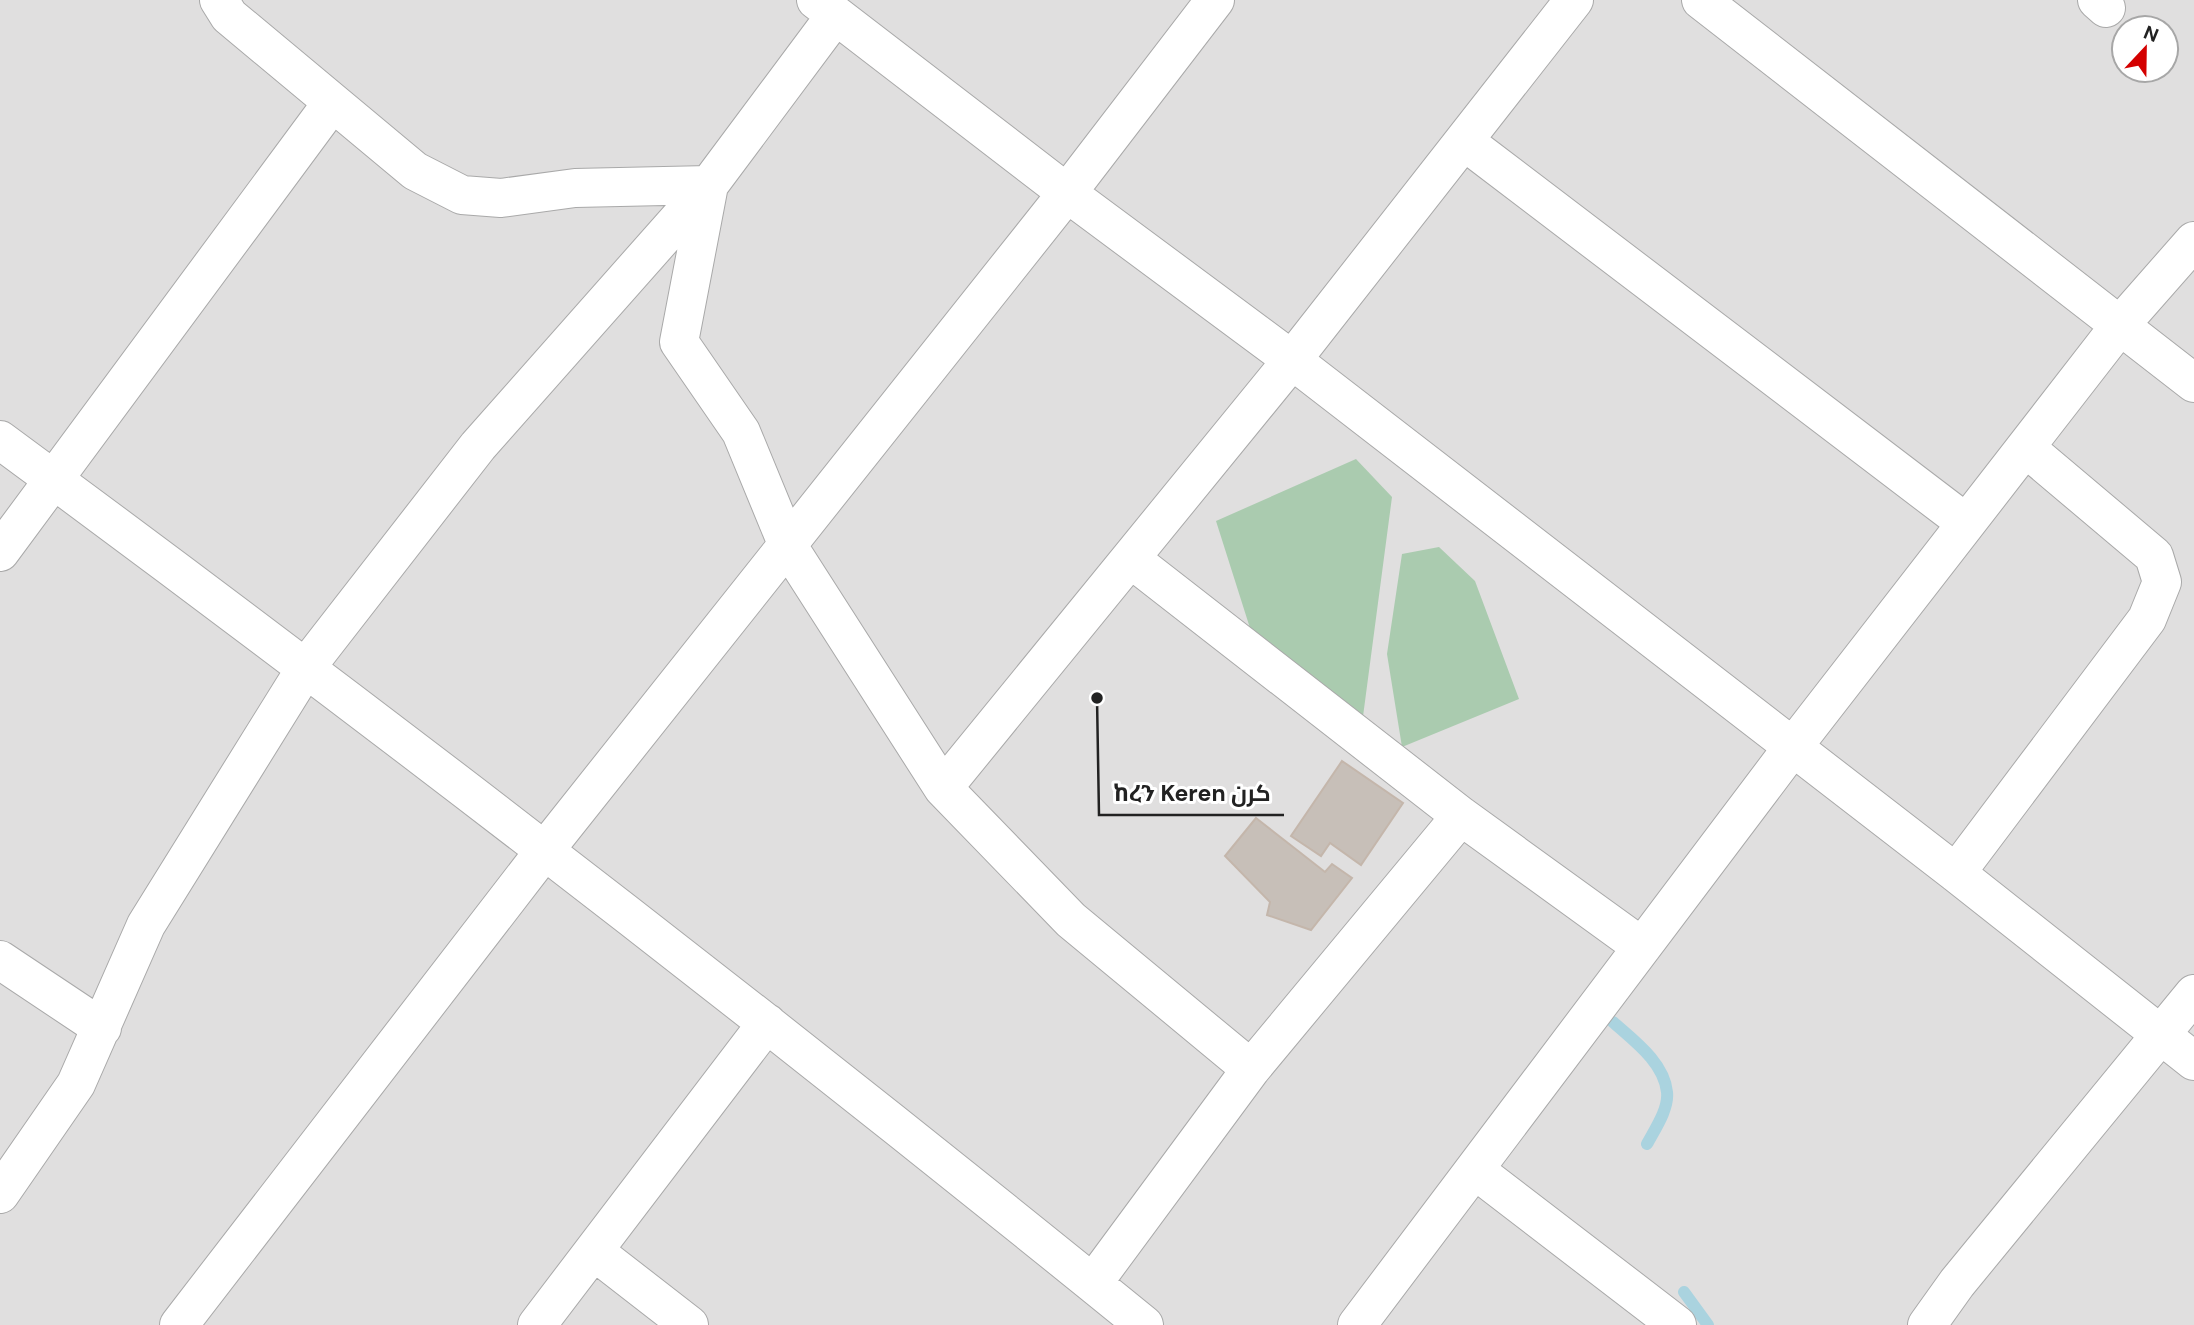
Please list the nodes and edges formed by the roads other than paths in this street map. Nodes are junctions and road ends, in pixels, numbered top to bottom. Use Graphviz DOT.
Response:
graph roads {
  1 [pos="219,0"];
  2 [pos="1215,0"];
  3 [pos="1574,0"];
  4 [pos="1701,0"];
  5 [pos="826,8"];
  6 [pos="332,103"];
  7 [pos="1464,141"];
  8 [pos="709,185"];
  9 [pos="1067,193"];
  10 [pos="2194,241"];
  11 [pos="2122,324"];
  12 [pos="1292,360"];
  13 [pos="2194,383"];
  14 [pos="0,440"];
  15 [pos="2026,448"];
  16 [pos="54,479"];
  17 [pos="1966,523"];
  18 [pos="788,546"];
  19 [pos="0,552"];
  20 [pos="1131,559"];
  21 [pos="307,666"];
  22 [pos="1791,748"];
  23 [pos="943,788"];
  24 [pos="1461,816"];
  25 [pos="545,850"];
  26 [pos="1956,873"];
  27 [pos="1642,947"];
  28 [pos="0,960"];
  29 [pos="2194,994"];
  30 [pos="767,1023"];
  31 [pos="102,1028"];
  32 [pos="2161,1035"];
  33 [pos="2194,1061"];
  34 [pos="1251,1069"];
  35 [pos="1475,1170"];
  36 [pos="0,1194"];
  37 [pos="595,1252"];
  38 [pos="1093,1283"];
  39 [pos="179,1325"];
  40 [pos="537,1325"];
  41 [pos="690,1325"];
  42 [pos="1144,1325"];
  43 [pos="1357,1325"];
  44 [pos="1677,1325"];
  45 [pos="1927,1325"];
  1 -- 6 [label="street"];
  2 -- 9 [label="street"];
  3 -- 7 [label="street"];
  4 -- 11 [label="street"];
  5 -- 8 [label="street"];
  5 -- 9 [label="street"];
  6 -- 8 [label="street"];
  6 -- 16 [label="street"];
  7 -- 12 [label="street"];
  7 -- 17 [label="street"];
  8 -- 18 [label="street"];
  8 -- 21 [label="street"];
  9 -- 12 [label="street"];
  9 -- 18 [label="street"];
  10 -- 11 [label="street"];
  11 -- 13 [label="street"];
  11 -- 15 [label="street"];
  12 -- 20 [label="street"];
  12 -- 22 [label="street"];
  14 -- 16 [label="street"];
  15 -- 17 [label="street"];
  15 -- 26 [label="street"];
  16 -- 19 [label="street"];
  16 -- 21 [label="street"];
  17 -- 22 [label="street"];
  18 -- 23 [label="street"];
  18 -- 25 [label="street"];
  20 -- 23 [label="street"];
  20 -- 24 [label="street"];
  21 -- 25 [label="street"];
  21 -- 31 [label="street"];
  22 -- 26 [label="street"];
  22 -- 27 [label="street"];
  23 -- 34 [label="street"];
  24 -- 27 [label="street"];
  24 -- 34 [label="street"];
  25 -- 30 [label="street"];
  25 -- 39 [label="street"];
  26 -- 32 [label="street"];
  27 -- 35 [label="street"];
  28 -- 31 [label="street"];
  29 -- 32 [label="street"];
  30 -- 37 [label="street"];
  30 -- 38 [label="street"];
  31 -- 36 [label="street"];
  32 -- 33 [label="street"];
  32 -- 45 [label="street"];
  34 -- 38 [label="street"];
  35 -- 43 [label="street"];
  35 -- 44 [label="street"];
  37 -- 40 [label="street"];
  37 -- 41 [label="street"];
  38 -- 42 [label="street"];
}
